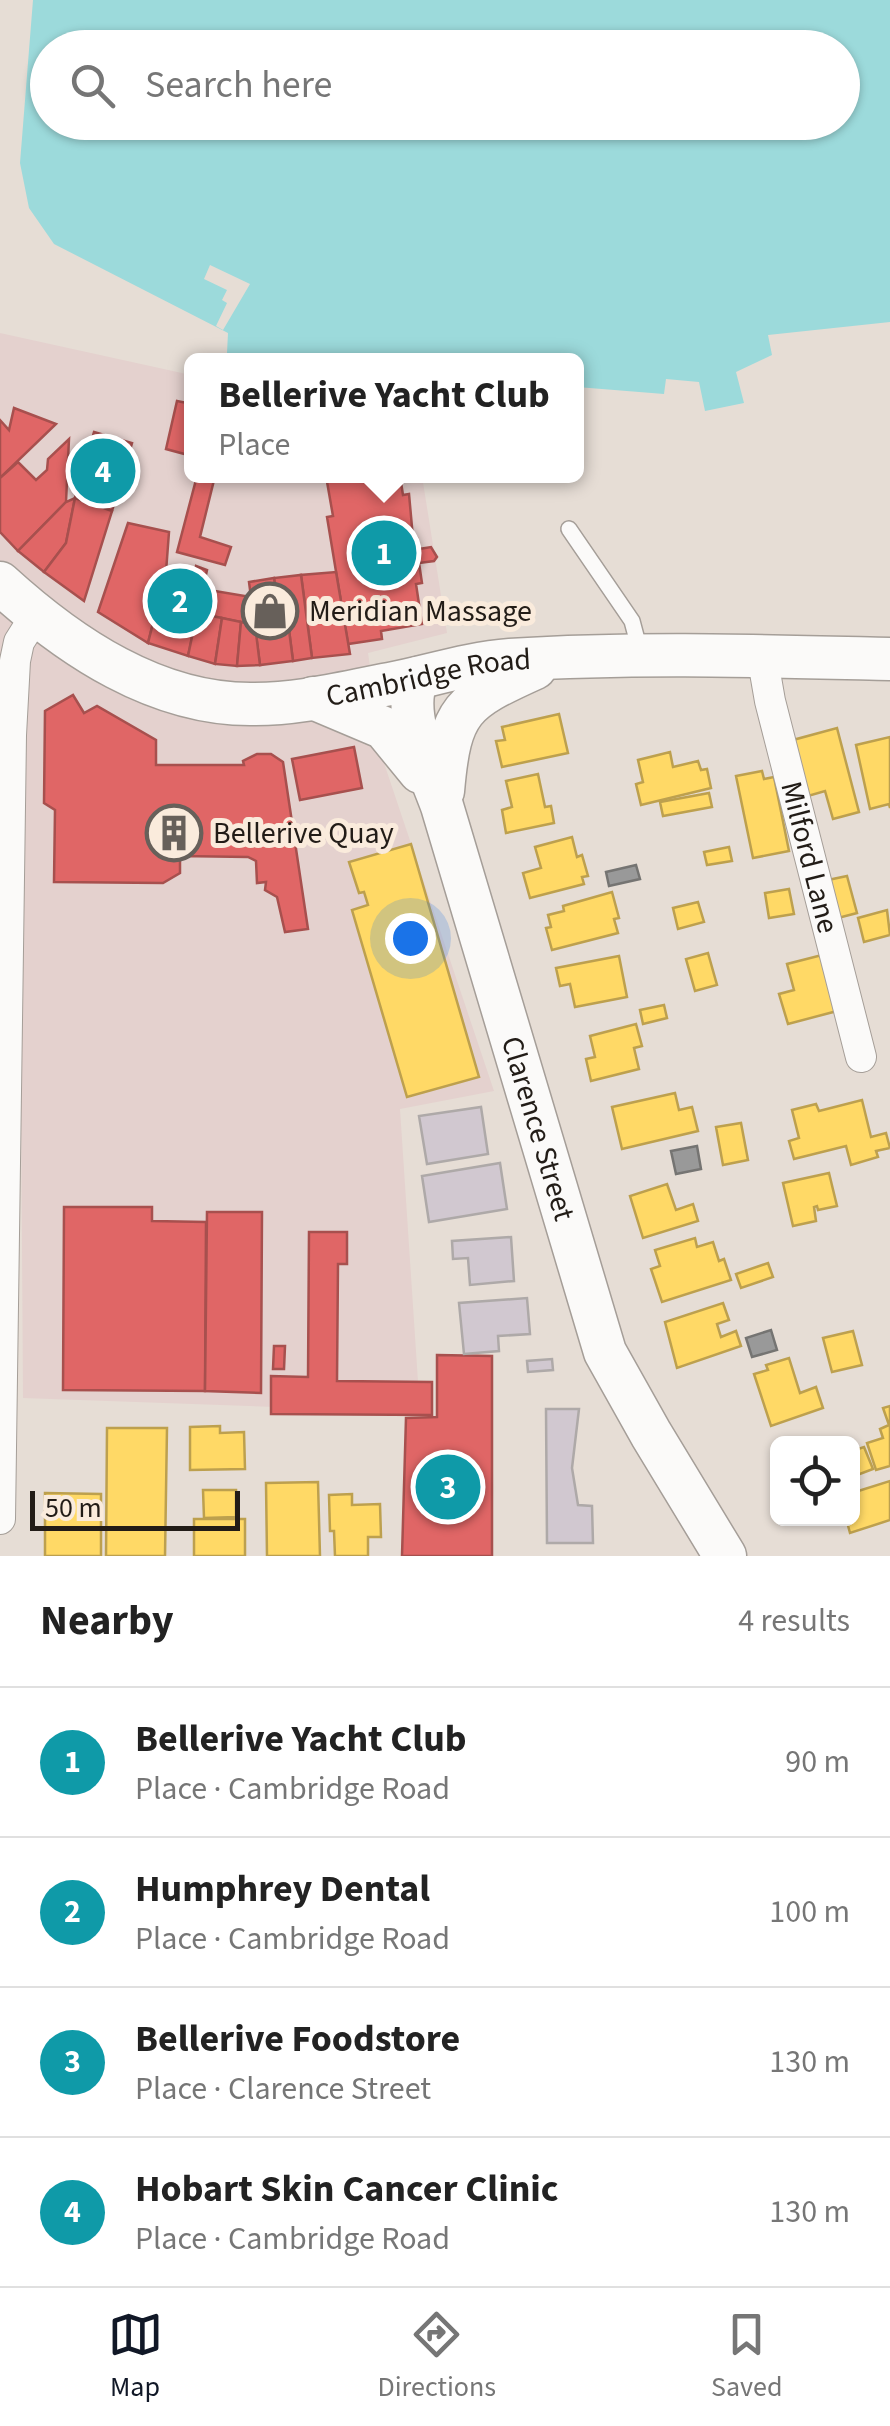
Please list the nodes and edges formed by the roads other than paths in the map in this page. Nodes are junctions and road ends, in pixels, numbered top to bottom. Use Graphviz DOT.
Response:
graph roads {
  1 [pos="570,529"];
  2 [pos="0,583"];
  3 [pos="36,615"];
  4 [pos="641,655"];
  5 [pos="762,655"];
  6 [pos="555,658"];
  7 [pos="890,659"];
  8 [pos="418,678"];
  9 [pos="314,698"];
  10 [pos="442,806"];
  11 [pos="862,1057"];
  12 [pos="0,1518"];
  13 [pos="726,1556"];
  1 -- 4 [label="lane"];
  2 -- 3 [label="main road, Cambridge Road"];
  3 -- 9 [label="main road, Cambridge Road"];
  3 -- 12 [label="street"];
  4 -- 5 [label="main road, Cambridge Road"];
  4 -- 6 [label="main road, Cambridge Road"];
  5 -- 7 [label="main road, Cambridge Road"];
  5 -- 11 [label="street, Milford Lane"];
  6 -- 8 [label="main road, Cambridge Road"];
  6 -- 10 [label="main road"];
  8 -- 9 [label="main road, Cambridge Road"];
  8 -- 10 [label="main road, Clarence Street"];
  9 -- 10 [label="main road"];
  10 -- 13 [label="main road, Clarence Street"];
}
